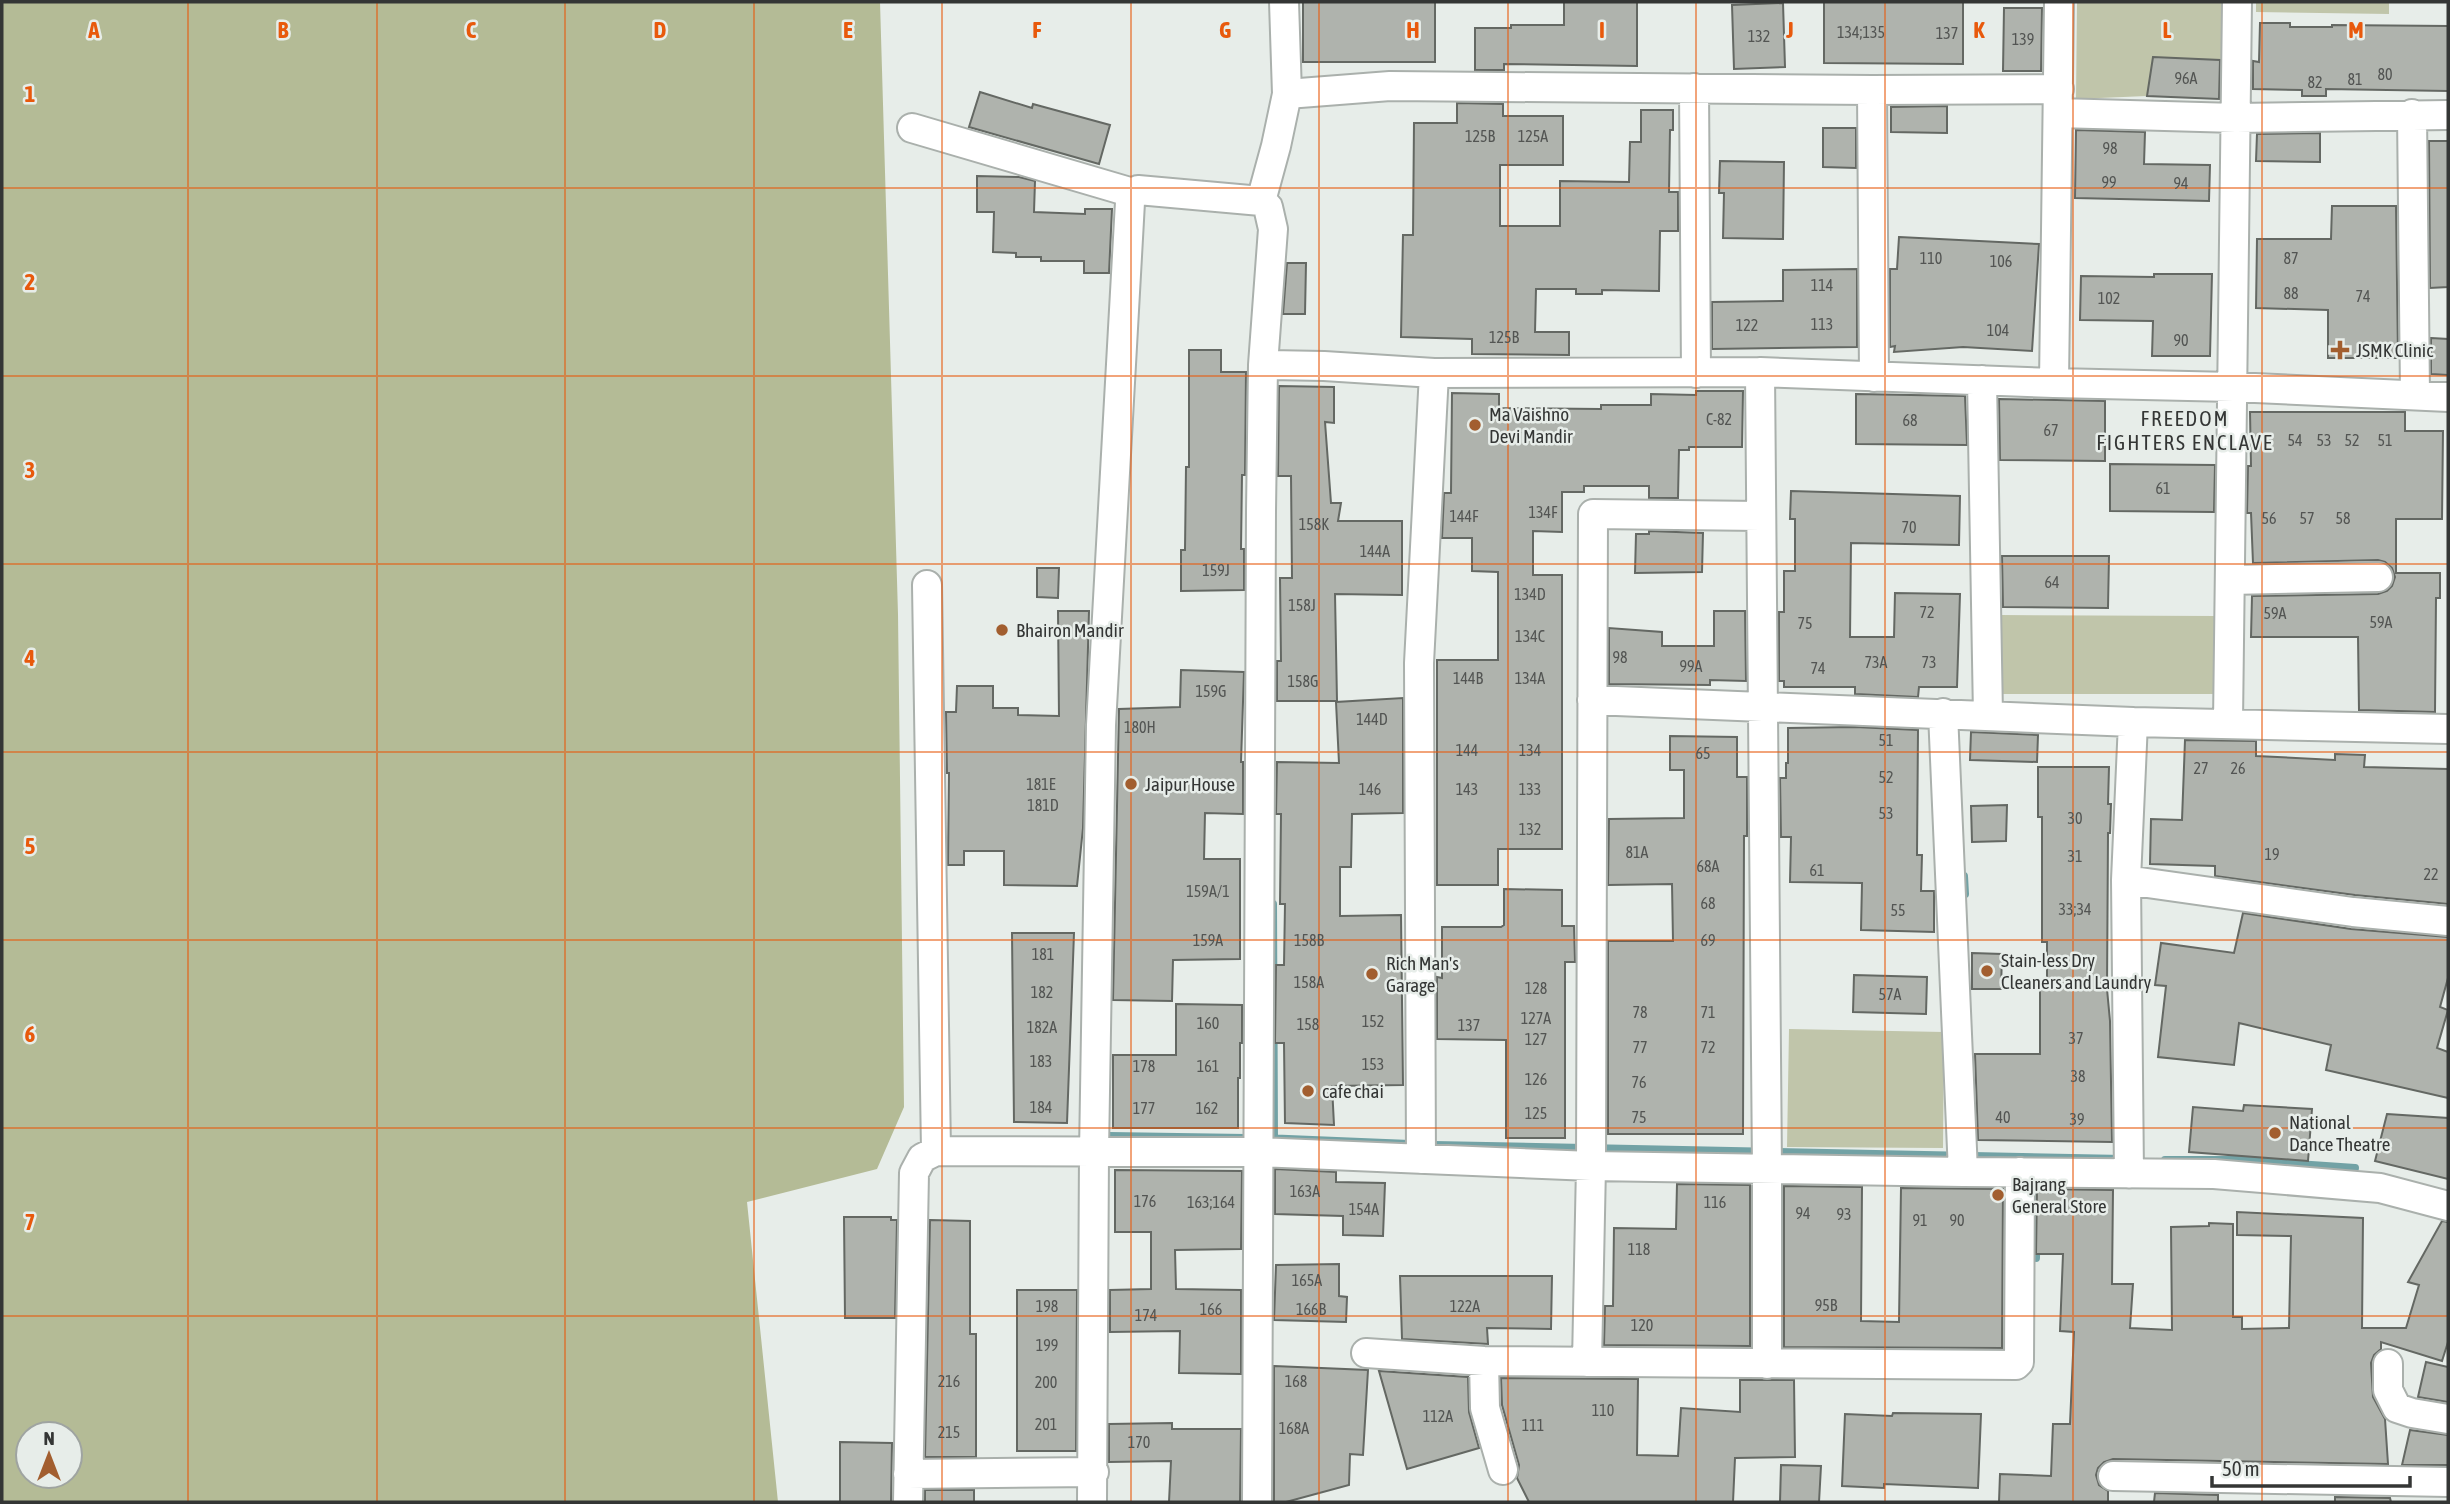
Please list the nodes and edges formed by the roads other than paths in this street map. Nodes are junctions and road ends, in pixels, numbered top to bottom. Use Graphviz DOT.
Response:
graph roads {
  1 [pos="1284,2"];
  2 [pos="2059,2"];
  3 [pos="2237,2"];
  4 [pos="1694,88"];
  5 [pos="1872,90"];
  6 [pos="1287,94"];
  7 [pos="2059,101"];
  8 [pos="2412,114"];
  9 [pos="2448,115"];
  10 [pos="2236,118"];
  11 [pos="912,128"];
  12 [pos="1133,193"];
  13 [pos="1261,201"];
  14 [pos="1263,365"];
  15 [pos="1434,373"];
  16 [pos="1696,373"];
  17 [pos="1760,373"];
  18 [pos="1874,377"];
  19 [pos="1982,380"];
  20 [pos="2054,383"];
  21 [pos="2233,387"];
  22 [pos="2415,394"];
  23 [pos="2448,397"];
  24 [pos="1760,516"];
  25 [pos="2378,577"];
  26 [pos="2230,580"];
  27 [pos="927,585"];
  28 [pos="1592,700"];
  29 [pos="1764,706"];
  30 [pos="1943,713"];
  31 [pos="1988,715"];
  32 [pos="2133,722"];
  33 [pos="2228,722"];
  34 [pos="2448,729"];
  35 [pos="2126,880"];
  36 [pos="2448,921"];
  37 [pos="1259,1142"];
  38 [pos="936,1151"];
  39 [pos="1094,1153"];
  40 [pos="1421,1159"];
  41 [pos="1591,1166"];
  42 [pos="1768,1168"];
  43 [pos="1963,1172"];
  44 [pos="2020,1172"];
  45 [pos="2129,1174"];
  46 [pos="2448,1206"];
  47 [pos="1366,1353"];
  48 [pos="1484,1361"];
  49 [pos="1587,1362"];
  50 [pos="1767,1364"];
  51 [pos="2388,1364"];
  52 [pos="2448,1419"];
  53 [pos="1503,1470"];
  54 [pos="1094,1472"];
  55 [pos="908,1474"];
  56 [pos="2113,1476"];
  57 [pos="2448,1482"];
  58 [pos="908,1502"];
  59 [pos="1092,1502"];
  60 [pos="1257,1502"];
  1 -- 6 [label="street"];
  2 -- 7 [label="street"];
  3 -- 10 [label="street"];
  4 -- 5 [label="street"];
  4 -- 6 [label="street"];
  4 -- 16 [label="street"];
  5 -- 7 [label="street"];
  5 -- 18 [label="street"];
  6 -- 13 [label="street"];
  7 -- 10 [label="street"];
  7 -- 20 [label="street"];
  8 -- 9 [label="street"];
  8 -- 10 [label="street"];
  8 -- 22 [label="street"];
  10 -- 21 [label="street"];
  11 -- 12 [label="street"];
  12 -- 13 [label="street"];
  12 -- 39 [label="street"];
  13 -- 14 [label="street"];
  14 -- 15 [label="street"];
  14 -- 37 [label="street"];
  15 -- 16 [label="street"];
  15 -- 40 [label="street"];
  16 -- 17 [label="street"];
  17 -- 18 [label="street"];
  17 -- 24 [label="street"];
  18 -- 19 [label="street"];
  19 -- 20 [label="street"];
  19 -- 31 [label="street"];
  20 -- 21 [label="street"];
  21 -- 22 [label="street"];
  21 -- 26 [label="street"];
  22 -- 23 [label="street"];
  24 -- 28 [label="street"];
  24 -- 29 [label="street"];
  25 -- 26 [label="street"];
  26 -- 33 [label="street"];
  27 -- 38 [label="street"];
  28 -- 29 [label="street"];
  28 -- 41 [label="street"];
  29 -- 30 [label="street"];
  29 -- 42 [label="street"];
  30 -- 31 [label="street"];
  30 -- 43 [label="street"];
  31 -- 32 [label="street"];
  32 -- 33 [label="street"];
  32 -- 35 [label="street"];
  33 -- 34 [label="street"];
  35 -- 36 [label="street"];
  35 -- 45 [label="street"];
  37 -- 39 [label="street"];
  37 -- 40 [label="street"];
  37 -- 60 [label="street"];
  38 -- 39 [label="street"];
  38 -- 55 [label="street"];
  39 -- 54 [label="street"];
  40 -- 41 [label="street"];
  41 -- 42 [label="street"];
  41 -- 49 [label="street"];
  42 -- 43 [label="street"];
  42 -- 50 [label="street"];
  43 -- 44 [label="street"];
  44 -- 45 [label="street"];
  44 -- 50 [label="street"];
  45 -- 46 [label="street"];
  47 -- 48 [label="street"];
  48 -- 49 [label="street"];
  48 -- 53 [label="street"];
  49 -- 50 [label="street"];
  51 -- 52 [label="street"];
  54 -- 55 [label="street"];
  54 -- 59 [label="street"];
  55 -- 58 [label="street"];
  56 -- 57 [label="street"];
}
